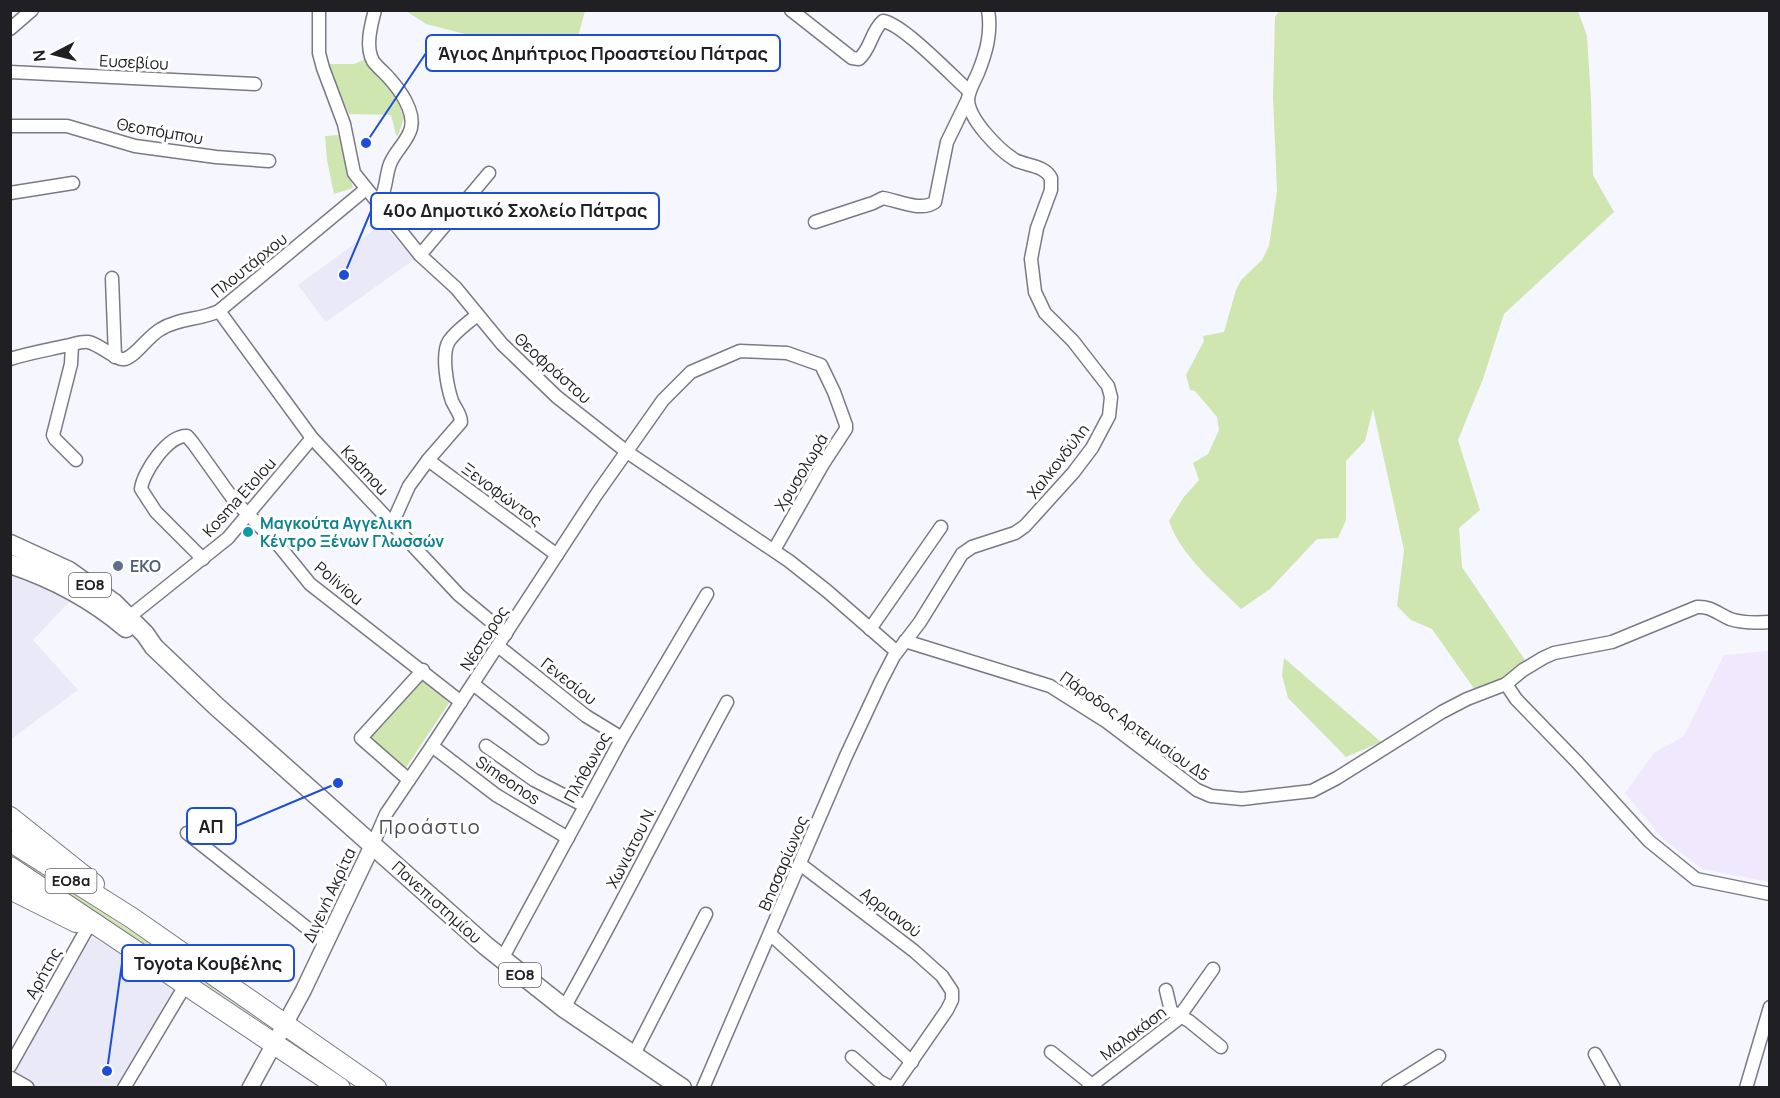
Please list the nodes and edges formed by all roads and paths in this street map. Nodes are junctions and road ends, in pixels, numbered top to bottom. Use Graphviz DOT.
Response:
graph roads {
  1 [pos="32,10"];
  2 [pos="319,10"];
  3 [pos="375,10"];
  4 [pos="791,10"];
  5 [pos="988,10"];
  6 [pos="10,28"];
  7 [pos="10,72"];
  8 [pos="255,84"];
  9 [pos="969,95"];
  10 [pos="10,126"];
  11 [pos="269,161"];
  12 [pos="489,173"];
  13 [pos="73,183"];
  14 [pos="366,189"];
  15 [pos="10,193"];
  16 [pos="377,203"];
  17 [pos="815,222"];
  18 [pos="420,255"];
  19 [pos="112,278"];
  20 [pos="219,312"];
  21 [pos="477,315"];
  22 [pos="72,345"];
  23 [pos="115,357"];
  24 [pos="10,359"];
  25 [pos="312,438"];
  26 [pos="627,452"];
  27 [pos="76,459"];
  28 [pos="428,460"];
  29 [pos="249,513"];
  30 [pos="392,524"];
  31 [pos="941,527"];
  32 [pos="10,544"];
  33 [pos="774,550"];
  34 [pos="557,555"];
  35 [pos="203,559"];
  36 [pos="15,566"];
  37 [pos="707,594"];
  38 [pos="129,617"];
  39 [pos="1770,622"];
  40 [pos="870,629"];
  41 [pos="506,634"];
  42 [pos="905,641"];
  43 [pos="498,646"];
  44 [pos="154,647"];
  45 [pos="897,652"];
  46 [pos="423,670"];
  47 [pos="473,684"];
  48 [pos="1506,684"];
  49 [pos="461,702"];
  50 [pos="727,702"];
  51 [pos="542,738"];
  52 [pos="622,738"];
  53 [pos="432,746"];
  54 [pos="486,746"];
  55 [pos="409,780"];
  56 [pos="585,806"];
  57 [pos="10,817"];
  58 [pos="187,833"];
  59 [pos="568,838"];
  60 [pos="10,841"];
  61 [pos="373,844"];
  62 [pos="800,864"];
  63 [pos="10,867"];
  64 [pos="10,889"];
  65 [pos="1770,894"];
  66 [pos="706,914"];
  67 [pos="132,918"];
  68 [pos="88,927"];
  69 [pos="770,934"];
  70 [pos="126,943"];
  71 [pos="326,943"];
  72 [pos="502,959"];
  73 [pos="1214,969"];
  74 [pos="186,984"];
  75 [pos="1166,990"];
  76 [pos="1770,1007"];
  77 [pos="564,1008"];
  78 [pos="1181,1016"];
  79 [pos="286,1024"];
  80 [pos="275,1043"];
  81 [pos="1221,1047"];
  82 [pos="1051,1052"];
  83 [pos="1595,1054"];
  84 [pos="633,1056"];
  85 [pos="1438,1056"];
  86 [pos="852,1057"];
  87 [pos="912,1062"];
  88 [pos="10,1066"];
  89 [pos="10,1079"];
  90 [pos="1092,1086"];
  91 [pos="26,1088"];
  92 [pos="124,1088"];
  93 [pos="250,1088"];
  94 [pos="340,1088"];
  95 [pos="376,1088"];
  96 [pos="682,1088"];
  97 [pos="703,1088"];
  98 [pos="893,1088"];
  99 [pos="1388,1088"];
  100 [pos="1614,1088"];
  101 [pos="1746,1088"];
  1 -- 6 [label="street"];
  2 -- 14 [label="street, Θεοφράστου"];
  3 -- 16 [label="street"];
  4 -- 9 [label="street"];
  5 -- 9 [label="street"];
  7 -- 8 [label="street, Ευσεβίου"];
  9 -- 17 [label="street"];
  9 -- 42 [label="street, Χαλκονδύλη"];
  10 -- 11 [label="street, Θεοπόμπου"];
  12 -- 18 [label="street"];
  13 -- 15 [label="street"];
  14 -- 16 [label="street, Θεοφράστου"];
  14 -- 20 [label="street, Πλουτάρχου"];
  16 -- 18 [label="street, Θεοφράστου"];
  18 -- 21 [label="street, Θεοφράστου"];
  19 -- 23 [label="street"];
  20 -- 23 [label="street, Πλουτάρχου"];
  20 -- 25 [label="street, Kadmou"];
  21 -- 26 [label="street, Θεοφράστου"];
  21 -- 28 [label="street"];
  22 -- 23 [label="street"];
  22 -- 24 [label="street"];
  22 -- 27 [label="street"];
  25 -- 29 [label="street, Kosma Etolou"];
  25 -- 30 [label="street, Kadmou"];
  26 -- 33 [label="street, Θεοφράστου"];
  26 -- 33 [label="street, Χρυσολωρά"];
  26 -- 34 [label="street, Νέστορος"];
  28 -- 30 [label="street"];
  28 -- 34 [label="street, Ξενοφώντος"];
  29 -- 35 [label="street, Kosma Etolou"];
  29 -- 35 [label="street, Poliviou"];
  29 -- 46 [label="street, Poliviou"];
  30 -- 41 [label="street, Kadmou"];
  31 -- 40 [label="street"];
  32 -- 38 [label="main road, Πανεπιστημίου / ΕΟ8"];
  33 -- 40 [label="street, Θεοφράστου"];
  34 -- 41 [label="street, Νέστορος"];
  35 -- 38 [label="street, Kosma Etolou"];
  36 -- 44 [label="main road, Πανεπιστημίου / ΕΟ8"];
  37 -- 52 [label="street, Πλήθωνος"];
  38 -- 44 [label="main road, Πανεπιστημίου / ΕΟ8"];
  39 -- 48 [label="street, Πάροδος Αρτεμισίου Δ5"];
  40 -- 45 [label="street, Θεοφράστου"];
  41 -- 43 [label="street, Νέστορος"];
  42 -- 45 [label="street, Χαλκονδύλη"];
  42 -- 48 [label="street, Πάροδος Αρτεμισίου Δ5"];
  43 -- 47 [label="street, Νέστορος"];
  43 -- 52 [label="street, Γενεσίου"];
  44 -- 61 [label="main road, Πανεπιστημίου / ΕΟ8"];
  45 -- 62 [label="street, Βησσαρίωνος"];
  46 -- 49 [label="street, Poliviou"];
  46 -- 55 [label="street"];
  47 -- 49 [label="street, Νέστορος"];
  47 -- 51 [label="street"];
  48 -- 65 [label="street"];
  49 -- 53 [label="street, Νέστορος"];
  50 -- 77 [label="street, Χωνιάτου Ν."];
  52 -- 56 [label="street, Πλήθωνος"];
  53 -- 55 [label="street, Νέστορος"];
  53 -- 59 [label="street, Simeonos"];
  54 -- 56 [label="street"];
  55 -- 61 [label="street, Νέστορος"];
  56 -- 59 [label="street, Πλήθωνος"];
  57 -- 67 [label="highway"];
  58 -- 71 [label="street"];
  59 -- 72 [label="street, Πλήθωνος"];
  60 -- 67 [label="highway, ΕΟ8α"];
  61 -- 71 [label="street, Διγενή Ακρίτα"];
  61 -- 72 [label="main road, Πανεπιστημίου / ΕΟ8"];
  62 -- 69 [label="street, Βησσαρίωνος"];
  62 -- 87 [label="street, Αρριανού"];
  63 -- 70 [label="highway, ΕΟ8α"];
  64 -- 68 [label="highway"];
  66 -- 84 [label="street"];
  67 -- 79 [label="highway, ΕΟ8α"];
  68 -- 70 [label="highway"];
  68 -- 88 [label="street, Αρήτης"];
  69 -- 87 [label="street"];
  69 -- 97 [label="street, Βησσαρίωνος"];
  70 -- 74 [label="highway, ΕΟ8α"];
  71 -- 79 [label="street, Διγενή Ακρίτα"];
  72 -- 77 [label="main road, Πανεπιστημίου / ΕΟ8"];
  73 -- 78 [label="street, Μαλακάση"];
  74 -- 80 [label="highway, ΕΟ8α"];
  74 -- 92 [label="street"];
  75 -- 78 [label="street"];
  76 -- 101 [label="street"];
  77 -- 84 [label="main road, Πανεπιστημίου / ΕΟ8"];
  78 -- 81 [label="street"];
  78 -- 90 [label="street, Μαλακάση"];
  79 -- 80 [label="street, Διγενή Ακρίτα"];
  79 -- 95 [label="highway, ΕΟ8α"];
  80 -- 93 [label="street, Διγενή Ακρίτα"];
  80 -- 94 [label="highway, ΕΟ8α"];
  82 -- 90 [label="street"];
  83 -- 100 [label="street"];
  84 -- 96 [label="main road, Πανεπιστημίου / ΕΟ8"];
  85 -- 99 [label="street"];
  86 -- 98 [label="street"];
  87 -- 98 [label="street"];
  89 -- 91 [label="street"];
}
